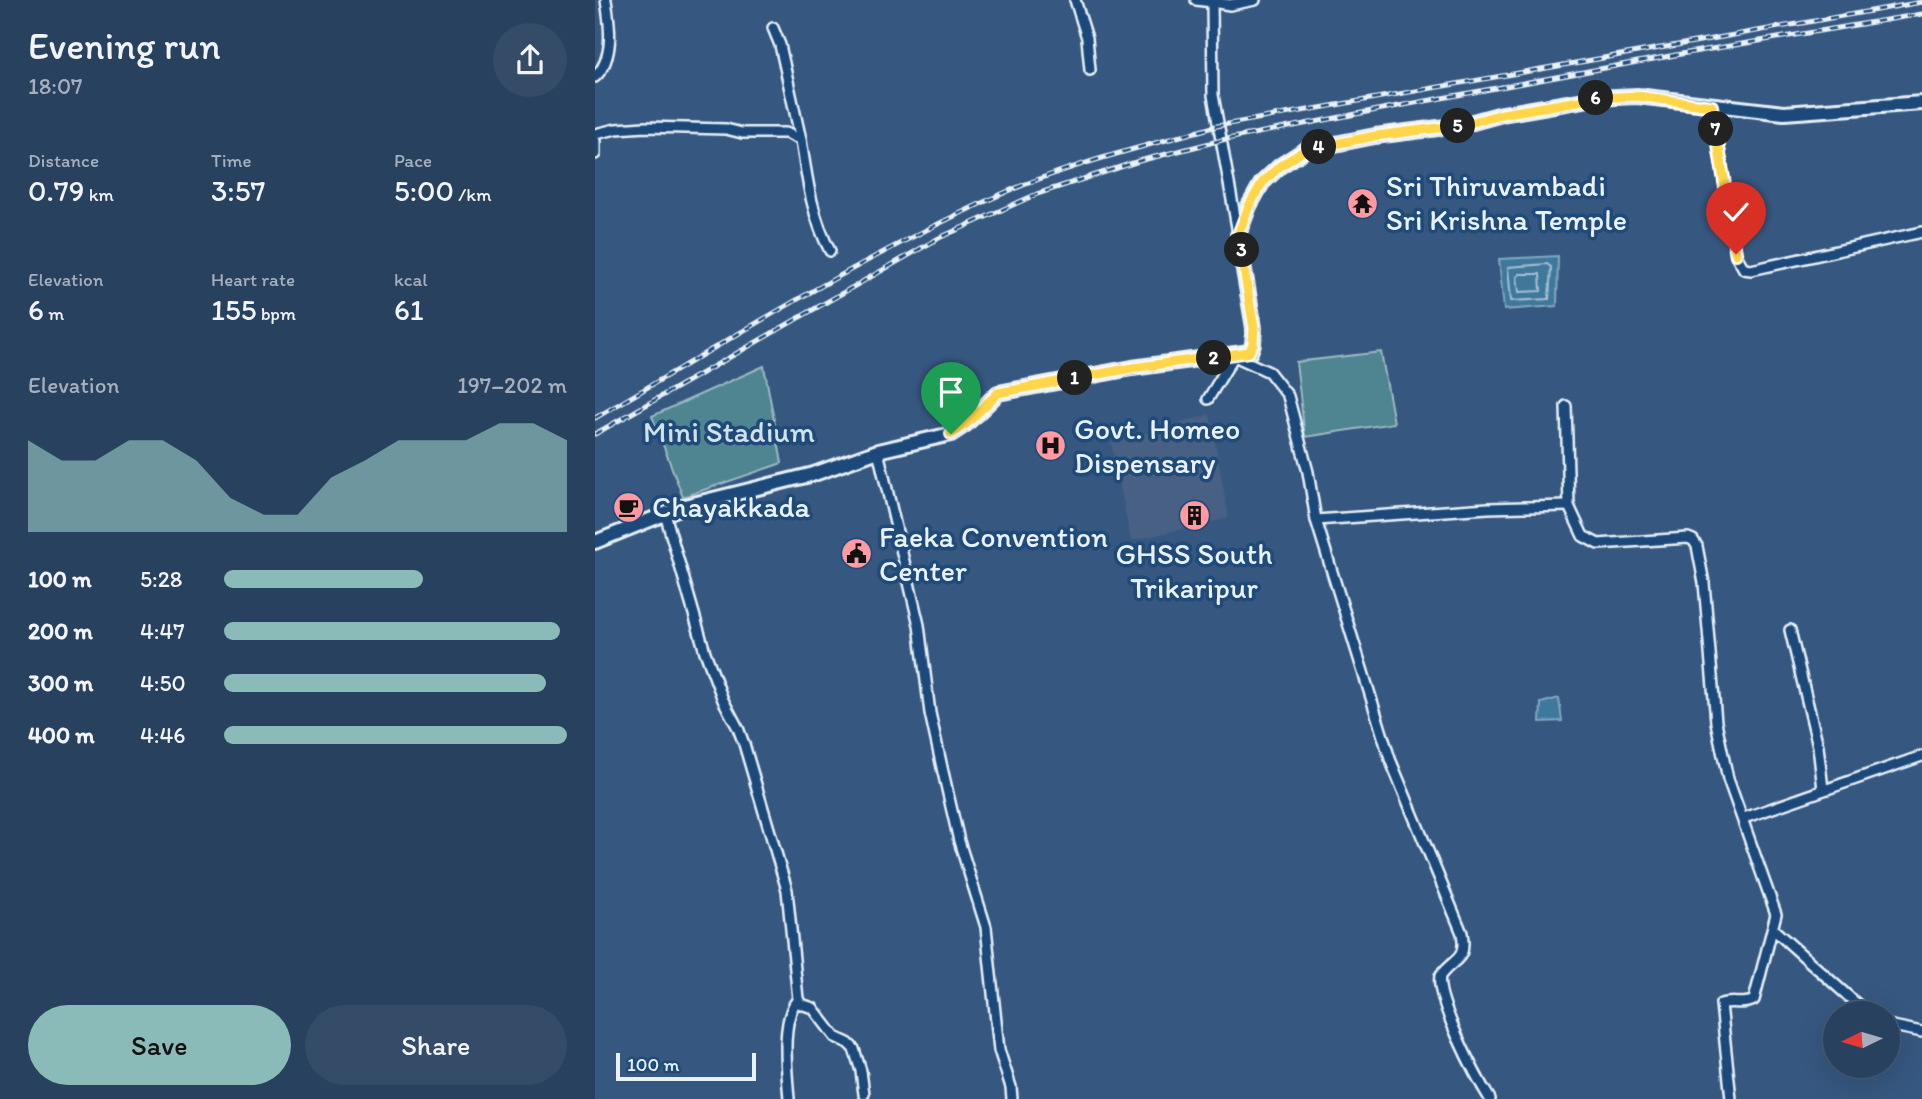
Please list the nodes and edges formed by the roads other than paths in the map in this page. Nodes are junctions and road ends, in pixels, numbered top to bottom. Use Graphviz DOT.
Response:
graph roads {
  1 [pos="606,0"];
  2 [pos="1075,0"];
  3 [pos="1196,0"];
  4 [pos="1255,0"];
  5 [pos="1212,1"];
  6 [pos="773,29"];
  7 [pos="1090,70"];
  8 [pos="595,77"];
  9 [pos="1922,103"];
  10 [pos="1712,106"];
  11 [pos="595,134"];
  12 [pos="801,140"];
  13 [pos="595,141"];
  14 [pos="595,153"];
  15 [pos="1922,232"];
  16 [pos="1238,235"];
  17 [pos="831,251"];
  18 [pos="1234,356"];
  19 [pos="1208,399"];
  20 [pos="1566,406"];
  21 [pos="879,451"];
  22 [pos="1569,506"];
  23 [pos="665,514"];
  24 [pos="1316,520"];
  25 [pos="595,542"];
  26 [pos="1790,630"];
  27 [pos="1922,756"];
  28 [pos="1823,789"];
  29 [pos="1744,818"];
  30 [pos="1773,929"];
  31 [pos="798,999"];
  32 [pos="1854,1001"];
  33 [pos="1901,1028"];
  34 [pos="1922,1032"];
  35 [pos="864,1094"];
  36 [pos="789,1099"];
  37 [pos="1012,1099"];
  38 [pos="1490,1099"];
  39 [pos="1731,1099"];
  1 -- 8 [label="street"];
  2 -- 7 [label="street"];
  3 -- 5 [label="street"];
  4 -- 5 [label="street"];
  5 -- 16 [label="street"];
  6 -- 12 [label="street"];
  9 -- 10 [label="main road"];
  10 -- 15 [label="street"];
  10 -- 16 [label="main road"];
  11 -- 12 [label="street"];
  12 -- 17 [label="street"];
  13 -- 14 [label="street"];
  16 -- 18 [label="main road"];
  18 -- 19 [label="street"];
  18 -- 21 [label="main road"];
  18 -- 24 [label="street"];
  20 -- 22 [label="street"];
  21 -- 23 [label="main road"];
  21 -- 37 [label="street"];
  22 -- 24 [label="street"];
  22 -- 29 [label="street"];
  23 -- 25 [label="main road"];
  23 -- 31 [label="street"];
  24 -- 38 [label="street"];
  26 -- 28 [label="street"];
  27 -- 28 [label="street"];
  28 -- 29 [label="street"];
  29 -- 30 [label="street"];
  30 -- 32 [label="street"];
  30 -- 39 [label="street"];
  31 -- 35 [label="street"];
  31 -- 36 [label="street"];
  33 -- 34 [label="street"];
}
